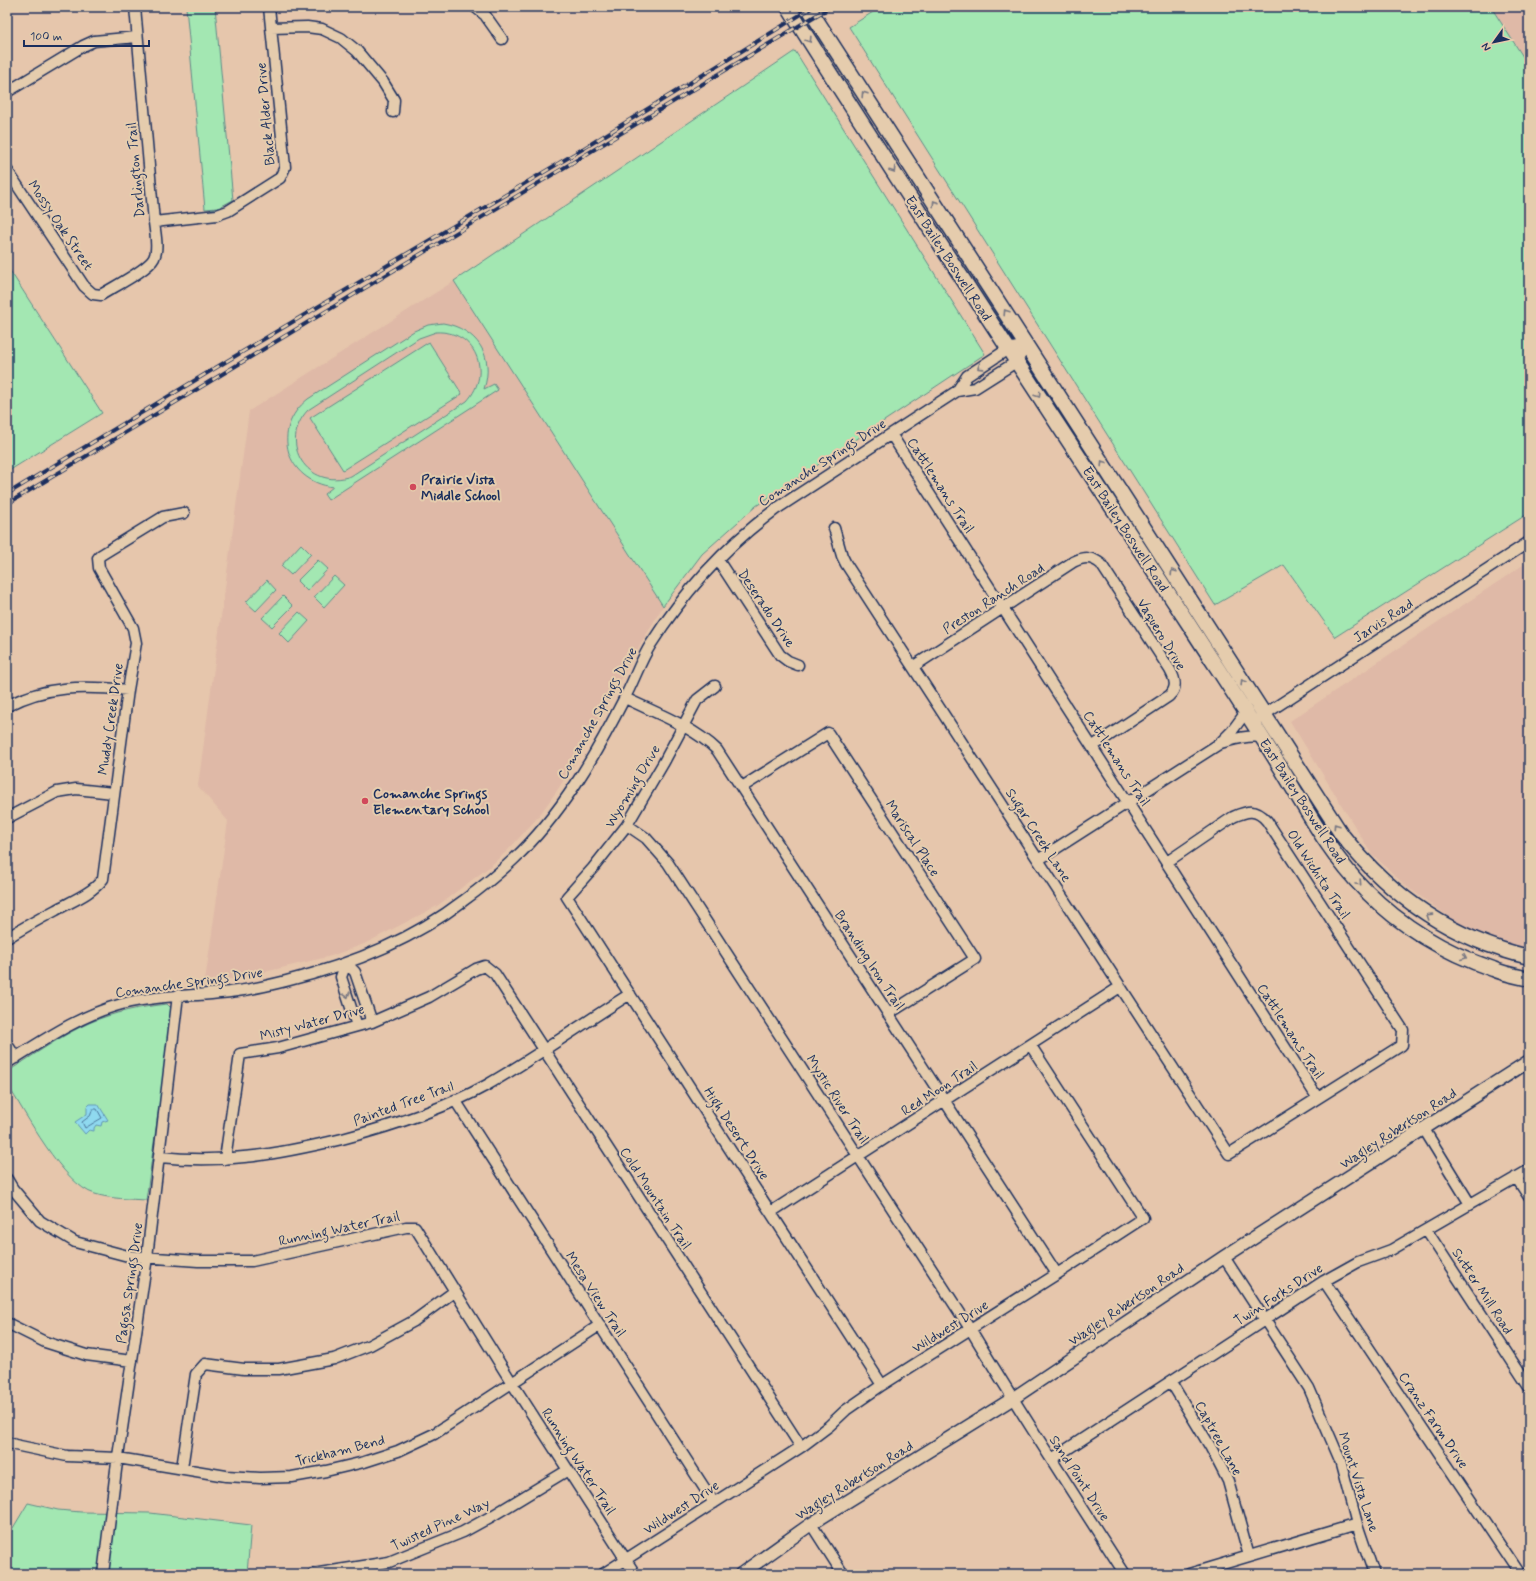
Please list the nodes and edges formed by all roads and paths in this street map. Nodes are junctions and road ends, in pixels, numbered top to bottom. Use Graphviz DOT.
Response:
graph roads {
  1 [pos="135,7"];
  2 [pos="269,7"];
  3 [pos="475,7"];
  4 [pos="788,7"];
  5 [pos="808,7"];
  6 [pos="271,28"];
  7 [pos="137,37"];
  8 [pos="502,39"];
  9 [pos="7,92"];
  10 [pos="393,112"];
  11 [pos="7,170"];
  12 [pos="922,184"];
  13 [pos="907,193"];
  14 [pos="154,222"];
  15 [pos="93,294"];
  16 [pos="1027,345"];
  17 [pos="1008,349"];
  18 [pos="1016,362"];
  19 [pos="957,391"];
  20 [pos="891,434"];
  21 [pos="184,513"];
  22 [pos="834,528"];
  23 [pos="1529,542"];
  24 [pos="1088,557"];
  25 [pos="718,560"];
  26 [pos="1004,608"];
  27 [pos="798,664"];
  28 [pos="914,666"];
  29 [pos="715,686"];
  30 [pos="128,690"];
  31 [pos="625,698"];
  32 [pos="7,706"];
  33 [pos="1254,716"];
  34 [pos="683,727"];
  35 [pos="1262,737"];
  36 [pos="1219,744"];
  37 [pos="1093,746"];
  38 [pos="742,787"];
  39 [pos="113,793"];
  40 [pos="1128,802"];
  41 [pos="7,818"];
  42 [pos="627,825"];
  43 [pos="1038,860"];
  44 [pos="1167,862"];
  45 [pos="567,897"];
  46 [pos="7,938"];
  47 [pos="1529,957"];
  48 [pos="346,963"];
  49 [pos="485,966"];
  50 [pos="1529,979"];
  51 [pos="1120,987"];
  52 [pos="630,994"];
  53 [pos="178,995"];
  54 [pos="888,1014"];
  55 [pos="372,1022"];
  56 [pos="357,1026"];
  57 [pos="7,1044"];
  58 [pos="1031,1046"];
  59 [pos="544,1049"];
  60 [pos="11,1060"];
  61 [pos="1529,1061"];
  62 [pos="1317,1098"];
  63 [pos="455,1100"];
  64 [pos="945,1101"];
  65 [pos="1424,1129"];
  66 [pos="858,1156"];
  67 [pos="160,1157"];
  68 [pos="225,1159"];
  69 [pos="1529,1170"];
  70 [pos="1516,1177"];
  71 [pos="7,1179"];
  72 [pos="1529,1197"];
  73 [pos="1470,1204"];
  74 [pos="771,1212"];
  75 [pos="1427,1230"];
  76 [pos="1224,1257"];
  77 [pos="147,1258"];
  78 [pos="1057,1274"];
  79 [pos="1324,1281"];
  80 [pos="455,1291"];
  81 [pos="1265,1319"];
  82 [pos="7,1323"];
  83 [pos="600,1325"];
  84 [pos="970,1330"];
  85 [pos="132,1361"];
  86 [pos="1171,1382"];
  87 [pos="512,1383"];
  88 [pos="882,1385"];
  89 [pos="1529,1387"];
  90 [pos="1012,1399"];
  91 [pos="7,1442"];
  92 [pos="801,1447"];
  93 [pos="118,1458"];
  94 [pos="1052,1459"];
  95 [pos="182,1468"];
  96 [pos="568,1470"];
  97 [pos="714,1503"];
  98 [pos="811,1524"];
  99 [pos="1357,1524"];
  100 [pos="1250,1556"];
  101 [pos="626,1560"];
  102 [pos="103,1574"];
  103 [pos="312,1574"];
  104 [pos="603,1574"];
  105 [pos="635,1574"];
  106 [pos="740,1574"];
  107 [pos="843,1574"];
  108 [pos="1125,1574"];
  109 [pos="1189,1574"];
  110 [pos="1374,1574"];
  111 [pos="1520,1574"];
  1 -- 7 [label="street, Darlington Trail"];
  2 -- 6 [label="street, Black Alder Drive"];
  3 -- 8 [label="street"];
  4 -- 13 [label="main road, East Bailey Boswell Road, one-way"];
  12 -- 5 [label="main road, East Bailey Boswell Road, one-way"];
  6 -- 10 [label="street"];
  6 -- 14 [label="street, Black Alder Drive"];
  7 -- 9 [label="street"];
  7 -- 14 [label="street, Darlington Trail"];
  11 -- 15 [label="street, Mossy Oak Street"];
  12 -- 13 [label="main road"];
  16 -- 12 [label="main road, East Bailey Boswell Road, one-way"];
  13 -- 17 [label="main road, East Bailey Boswell Road"];
  14 -- 15 [label="street, Darlington Trail"];
  16 -- 17 [label="street, Comanche Springs Drive"];
  16 -- 18 [label="street, Comanche Springs Drive"];
  33 -- 16 [label="main road, East Bailey Boswell Road, one-way"];
  17 -- 18 [label="main road, East Bailey Boswell Road"];
  17 -- 19 [label="street, Comanche Springs Drive, one-way"];
  18 -- 19 [label="street, Comanche Springs Drive"];
  18 -- 33 [label="main road, East Bailey Boswell Road, one-way"];
  19 -- 20 [label="street, Comanche Springs Drive"];
  20 -- 25 [label="street, Comanche Springs Drive"];
  20 -- 26 [label="street, Cattlemans Trail"];
  21 -- 30 [label="street, Muddy Creek Drive"];
  22 -- 28 [label="street, Sugar Creek Lane"];
  23 -- 33 [label="street, Jarvis Road"];
  24 -- 26 [label="street, Preston Ranch Road"];
  24 -- 37 [label="street, Vaquero Drive"];
  25 -- 27 [label="street, Deserado Drive"];
  25 -- 31 [label="street, Comanche Springs Drive"];
  26 -- 28 [label="street, Preston Ranch Road"];
  26 -- 37 [label="street, Cattlemans Trail"];
  28 -- 43 [label="street, Sugar Creek Lane"];
  29 -- 34 [label="street, Wyoming Drive"];
  30 -- 32 [label="street"];
  30 -- 39 [label="street, Muddy Creek Drive"];
  31 -- 34 [label="street, Branding Iron Trail"];
  31 -- 48 [label="street, Comanche Springs Drive"];
  33 -- 35 [label="main road, East Bailey Boswell Road"];
  33 -- 36 [label="street"];
  47 -- 33 [label="main road, East Bailey Boswell Road, one-way"];
  34 -- 38 [label="street, Branding Iron Trail"];
  34 -- 42 [label="street, Wyoming Drive"];
  35 -- 36 [label="street"];
  35 -- 50 [label="main road, East Bailey Boswell Road, one-way"];
  36 -- 40 [label="street"];
  37 -- 40 [label="street, Cattlemans Trail"];
  38 -- 54 [label="street, Branding Iron Trail"];
  38 -- 54 [label="street, Mariscal Place"];
  39 -- 41 [label="street"];
  39 -- 46 [label="street, Muddy Creek Drive"];
  40 -- 43 [label="street"];
  40 -- 44 [label="street, Cattlemans Trail"];
  42 -- 45 [label="street, Wyoming Drive"];
  42 -- 66 [label="street, Mystic River Trail"];
  43 -- 51 [label="street, Sugar Creek Lane"];
  44 -- 62 [label="street, Cattlemans Trail"];
  44 -- 62 [label="street, Old Wichita Trail"];
  45 -- 52 [label="street, High Desert Drive"];
  48 -- 53 [label="street, Comanche Springs Drive"];
  48 -- 55 [label="street"];
  48 -- 56 [label="street, one-way"];
  49 -- 55 [label="street, Misty Water Drive"];
  49 -- 59 [label="street, Cold Mountain Trail"];
  51 -- 58 [label="street, Red Moon Trail"];
  51 -- 62 [label="street, Sugar Creek Lane"];
  52 -- 59 [label="street, Painted Tree Trail"];
  52 -- 74 [label="street, High Desert Drive"];
  53 -- 60 [label="street, Comanche Springs Drive"];
  53 -- 67 [label="street, Pagosa Springs Drive"];
  54 -- 64 [label="street, Branding Iron Trail"];
  55 -- 56 [label="street, Misty Water Drive"];
  56 -- 68 [label="street, Misty Water Drive"];
  57 -- 60 [label="street"];
  58 -- 64 [label="street, Red Moon Trail"];
  58 -- 78 [label="street, Wildwest Drive"];
  59 -- 63 [label="street, Painted Tree Trail"];
  59 -- 92 [label="street, Cold Mountain Trail"];
  61 -- 65 [label="street, Wagley Robertson Road"];
  63 -- 68 [label="street, Painted Tree Trail"];
  63 -- 83 [label="street, Mesa View Trail"];
  64 -- 66 [label="street, Red Moon Trail"];
  64 -- 78 [label="street, Branding Iron Trail"];
  65 -- 73 [label="street"];
  65 -- 76 [label="street, Wagley Robertson Road"];
  66 -- 74 [label="street, Red Moon Trail"];
  66 -- 84 [label="street, Mystic River Trail"];
  67 -- 68 [label="street, Painted Tree Trail"];
  67 -- 77 [label="street, Pagosa Springs Drive"];
  69 -- 70 [label="street, Twin Forks Drive"];
  70 -- 72 [label="street"];
  70 -- 73 [label="street, Twin Forks Drive"];
  71 -- 77 [label="street, Running Water Trail"];
  73 -- 75 [label="street, Twin Forks Drive"];
  74 -- 88 [label="street, High Desert Drive"];
  75 -- 79 [label="street, Twin Forks Drive"];
  75 -- 89 [label="street, Sutter Mill Road"];
  76 -- 81 [label="street, Mount Vista Lane"];
  76 -- 90 [label="street, Wagley Robertson Road"];
  77 -- 80 [label="street, Running Water Trail"];
  77 -- 85 [label="street, Pagosa Springs Drive"];
  78 -- 84 [label="street, Wildwest Drive"];
  79 -- 81 [label="street, Twin Forks Drive"];
  79 -- 111 [label="street, Cranz Farm Drive"];
  80 -- 87 [label="street, Running Water Trail"];
  80 -- 95 [label="street"];
  81 -- 86 [label="street, Twin Forks Drive"];
  81 -- 99 [label="street, Mount Vista Lane"];
  82 -- 85 [label="street"];
  83 -- 87 [label="street, Trickham Bend"];
  83 -- 97 [label="street, Mesa View Trail"];
  84 -- 88 [label="street, Wildwest Drive"];
  84 -- 90 [label="street, Mystic River Trail"];
  85 -- 93 [label="street, Pagosa Springs Drive"];
  86 -- 94 [label="street, Twin Forks Drive"];
  86 -- 100 [label="street, Captree Lane"];
  87 -- 95 [label="street, Trickham Bend"];
  87 -- 96 [label="street, Running Water Trail"];
  88 -- 92 [label="street, Wildwest Drive"];
  90 -- 94 [label="street, Sand Point Drive"];
  90 -- 98 [label="street, Wagley Robertson Road"];
  91 -- 93 [label="street, Trickham Bend"];
  92 -- 97 [label="street, Wildwest Drive"];
  93 -- 95 [label="street, Trickham Bend"];
  93 -- 102 [label="street, Pagosa Springs Drive"];
  94 -- 108 [label="street, Sand Point Drive"];
  96 -- 101 [label="street, Running Water Trail"];
  96 -- 103 [label="street, Twisted Pine Way"];
  97 -- 101 [label="street, Wildwest Drive"];
  98 -- 106 [label="street, Wagley Robertson Road"];
  98 -- 107 [label="street"];
  99 -- 100 [label="street"];
  99 -- 110 [label="street, Mount Vista Lane"];
  100 -- 109 [label="street"];
  101 -- 104 [label="street, Wildwest Drive"];
  101 -- 105 [label="street, Running Water Trail"];
}
